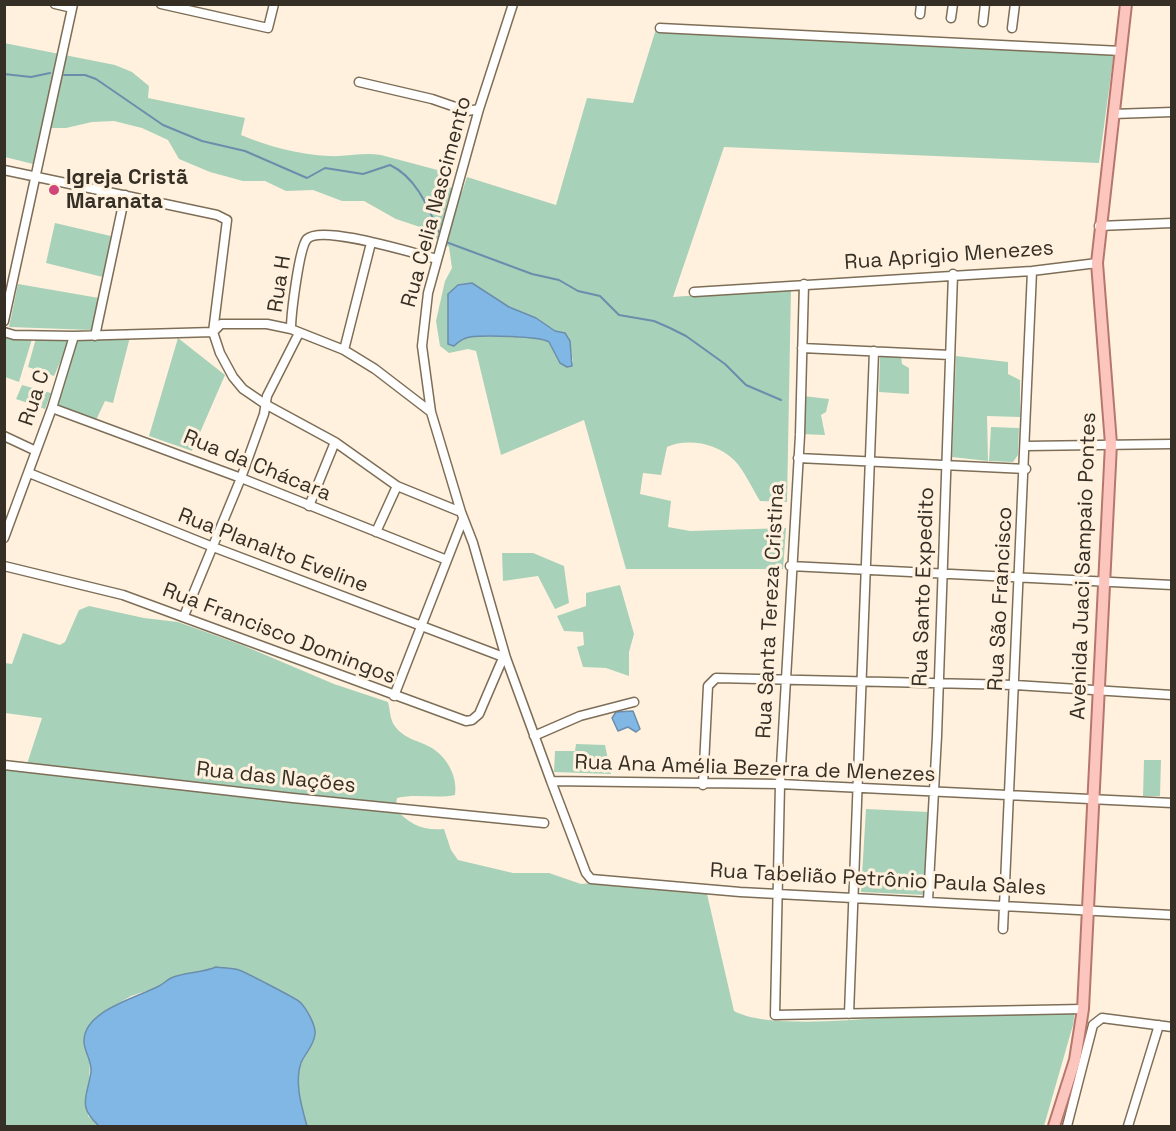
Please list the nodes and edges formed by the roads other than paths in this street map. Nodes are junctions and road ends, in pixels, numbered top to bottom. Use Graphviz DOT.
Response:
graph roads {
  1 [pos="55,4"];
  2 [pos="274,4"];
  3 [pos="513,4"];
  4 [pos="921,4"];
  5 [pos="953,4"];
  6 [pos="985,4"];
  7 [pos="1015,4"];
  8 [pos="163,5"];
  9 [pos="1127,5"];
  10 [pos="73,6"];
  11 [pos="920,14"];
  12 [pos="951,18"];
  13 [pos="983,22"];
  14 [pos="660,28"];
  15 [pos="1012,28"];
  16 [pos="1121,51"];
  17 [pos="359,82"];
  18 [pos="479,109"];
  19 [pos="1172,112"];
  20 [pos="1113,114"];
  21 [pos="4,170"];
  22 [pos="36,177"];
  23 [pos="125,195"];
  24 [pos="1172,223"];
  25 [pos="1099,226"];
  26 [pos="371,243"];
  27 [pos="437,259"];
  28 [pos="1097,263"];
  29 [pos="1032,271"];
  30 [pos="953,274"];
  31 [pos="804,284"];
  32 [pos="694,292"];
  33 [pos="4,321"];
  34 [pos="295,331"];
  35 [pos="4,332"];
  36 [pos="213,332"];
  37 [pos="74,336"];
  38 [pos="95,336"];
  39 [pos="802,348"];
  40 [pos="344,350"];
  41 [pos="874,351"];
  42 [pos="950,355"];
  43 [pos="265,404"];
  44 [pos="52,408"];
  45 [pos="431,412"];
  46 [pos="4,436"];
  47 [pos="335,442"];
  48 [pos="1111,444"];
  49 [pos="1172,444"];
  50 [pos="1026,446"];
  51 [pos="36,451"];
  52 [pos="798,458"];
  53 [pos="870,461"];
  54 [pos="946,464"];
  55 [pos="1026,469"];
  56 [pos="28,473"];
  57 [pos="241,478"];
  58 [pos="397,486"];
  59 [pos="309,506"];
  60 [pos="462,516"];
  61 [pos="376,532"];
  62 [pos="4,538"];
  63 [pos="213,548"];
  64 [pos="447,560"];
  65 [pos="4,566"];
  66 [pos="790,566"];
  67 [pos="865,571"];
  68 [pos="943,574"];
  69 [pos="1018,577"];
  70 [pos="1106,582"];
  71 [pos="1172,585"];
  72 [pos="184,616"];
  73 [pos="420,627"];
  74 [pos="504,658"];
  75 [pos="784,678"];
  76 [pos="863,682"];
  77 [pos="939,682"];
  78 [pos="1016,685"];
  79 [pos="1100,692"];
  80 [pos="1172,695"];
  81 [pos="394,696"];
  82 [pos="634,702"];
  83 [pos="534,735"];
  84 [pos="4,765"];
  85 [pos="551,781"];
  86 [pos="780,784"];
  87 [pos="703,785"];
  88 [pos="856,788"];
  89 [pos="933,792"];
  90 [pos="1009,796"];
  91 [pos="1095,799"];
  92 [pos="1172,803"];
  93 [pos="544,824"];
  94 [pos="776,894"];
  95 [pos="853,898"];
  96 [pos="928,901"];
  97 [pos="1004,905"];
  98 [pos="1089,910"];
  99 [pos="1172,915"];
  100 [pos="1003,929"];
  101 [pos="1083,1010"];
  102 [pos="849,1014"];
  103 [pos="1095,1023"];
  104 [pos="1159,1025"];
  105 [pos="1172,1027"];
  106 [pos="1054,1126"];
  107 [pos="1067,1126"];
  108 [pos="1128,1126"];
  1 -- 10 [label="street"];
  2 -- 8 [label="street"];
  3 -- 18 [label="street, Rua Celia Nascimento"];
  4 -- 11 [label="street"];
  5 -- 12 [label="street"];
  6 -- 13 [label="street"];
  7 -- 15 [label="street"];
  9 -- 16 [label="main road, Avenida Juaci Sampaio Pontes"];
  10 -- 22 [label="street"];
  14 -- 16 [label="street"];
  16 -- 20 [label="main road, Avenida Juaci Sampaio Pontes"];
  17 -- 18 [label="street"];
  18 -- 27 [label="street, Rua Celia Nascimento"];
  19 -- 20 [label="street"];
  20 -- 25 [label="main road, Avenida Juaci Sampaio Pontes"];
  21 -- 22 [label="street"];
  22 -- 23 [label="street"];
  22 -- 33 [label="street"];
  23 -- 36 [label="street"];
  23 -- 38 [label="street"];
  24 -- 25 [label="street"];
  25 -- 28 [label="main road, Avenida Juaci Sampaio Pontes"];
  26 -- 27 [label="street"];
  26 -- 34 [label="street, Rua H"];
  26 -- 40 [label="street"];
  27 -- 45 [label="street, Rua Celia Nascimento"];
  28 -- 29 [label="street, Rua Aprigio Menezes"];
  28 -- 48 [label="main road, Avenida Juaci Sampaio Pontes"];
  29 -- 30 [label="street, Rua Aprigio Menezes"];
  29 -- 50 [label="street, Rua São Francisco"];
  30 -- 31 [label="street, Rua Aprigio Menezes"];
  30 -- 42 [label="street, Rua Santo Expedito"];
  31 -- 32 [label="street, Rua Aprigio Menezes"];
  31 -- 39 [label="street, Rua Santa Tereza Cristina"];
  34 -- 36 [label="street"];
  34 -- 40 [label="street"];
  34 -- 43 [label="street, Rua H"];
  35 -- 37 [label="street"];
  36 -- 38 [label="street"];
  36 -- 43 [label="street"];
  37 -- 38 [label="street"];
  37 -- 44 [label="street, Rua C"];
  39 -- 41 [label="street"];
  39 -- 52 [label="street, Rua Santa Tereza Cristina"];
  40 -- 45 [label="street"];
  41 -- 42 [label="street"];
  41 -- 53 [label="street"];
  42 -- 54 [label="street, Rua Santo Expedito"];
  43 -- 47 [label="street"];
  43 -- 57 [label="street, Rua H"];
  44 -- 51 [label="street, Rua C"];
  44 -- 57 [label="street, Rua da Chácara"];
  45 -- 60 [label="street, Rua Celia Nascimento"];
  46 -- 51 [label="street"];
  47 -- 58 [label="street"];
  47 -- 59 [label="street"];
  48 -- 49 [label="street"];
  48 -- 50 [label="street"];
  48 -- 70 [label="main road, Avenida Juaci Sampaio Pontes"];
  50 -- 55 [label="street, Rua São Francisco"];
  51 -- 56 [label="street, Rua C"];
  52 -- 53 [label="street"];
  52 -- 66 [label="street, Rua Santa Tereza Cristina"];
  53 -- 54 [label="street"];
  53 -- 67 [label="street"];
  54 -- 55 [label="street"];
  54 -- 68 [label="street, Rua Santo Expedito"];
  55 -- 69 [label="street, Rua São Francisco"];
  56 -- 62 [label="street, Rua C"];
  56 -- 63 [label="street, Rua Planalto Eveline"];
  57 -- 59 [label="street, Rua da Chácara"];
  57 -- 63 [label="street, Rua H"];
  58 -- 60 [label="street"];
  58 -- 61 [label="street"];
  59 -- 61 [label="street, Rua da Chácara"];
  60 -- 64 [label="street"];
  60 -- 74 [label="street, Rua Ana Amélia Bezerra de Menezes"];
  61 -- 64 [label="street, Rua da Chácara"];
  63 -- 72 [label="street, Rua H"];
  63 -- 73 [label="street, Rua Planalto Eveline"];
  64 -- 73 [label="street"];
  65 -- 72 [label="street, Rua Francisco Domingos"];
  66 -- 67 [label="street"];
  66 -- 75 [label="street, Rua Santa Tereza Cristina"];
  67 -- 68 [label="street"];
  67 -- 76 [label="street"];
  68 -- 69 [label="street"];
  68 -- 77 [label="street, Rua Santo Expedito"];
  69 -- 70 [label="street"];
  69 -- 78 [label="street, Rua São Francisco"];
  70 -- 71 [label="street"];
  70 -- 79 [label="main road, Avenida Juaci Sampaio Pontes"];
  72 -- 81 [label="street, Rua Francisco Domingos"];
  73 -- 74 [label="street, Rua Planalto Eveline"];
  73 -- 81 [label="street"];
  74 -- 81 [label="street, Rua Francisco Domingos"];
  74 -- 83 [label="street, Rua Ana Amélia Bezerra de Menezes"];
  75 -- 76 [label="street"];
  75 -- 86 [label="street, Rua Santa Tereza Cristina"];
  75 -- 87 [label="street"];
  76 -- 77 [label="street"];
  76 -- 88 [label="street"];
  77 -- 78 [label="street"];
  77 -- 89 [label="street, Rua Santo Expedito"];
  78 -- 79 [label="street"];
  78 -- 90 [label="street, Rua São Francisco"];
  79 -- 80 [label="street"];
  79 -- 91 [label="main road, Avenida Juaci Sampaio Pontes"];
  82 -- 83 [label="street"];
  83 -- 85 [label="street, Rua Ana Amélia Bezerra de Menezes"];
  84 -- 93 [label="street, Rua das Nações"];
  85 -- 87 [label="street, Rua Ana Amélia Bezerra de Menezes"];
  85 -- 94 [label="street, Rua Tabelião Petrônio Paula Sales"];
  86 -- 87 [label="street, Rua Ana Amélia Bezerra de Menezes"];
  86 -- 88 [label="street, Rua Ana Amélia Bezerra de Menezes"];
  86 -- 94 [label="street, Rua Santa Tereza Cristina"];
  88 -- 89 [label="street, Rua Ana Amélia Bezerra de Menezes"];
  88 -- 95 [label="street"];
  89 -- 90 [label="street, Rua Ana Amélia Bezerra de Menezes"];
  89 -- 96 [label="street, Rua Santo Expedito"];
  90 -- 91 [label="street, Rua Ana Amélia Bezerra de Menezes"];
  90 -- 97 [label="street, Rua São Francisco"];
  91 -- 92 [label="street, Rua Ana Amélia Bezerra de Menezes"];
  91 -- 98 [label="main road, Avenida Juaci Sampaio Pontes"];
  94 -- 95 [label="street, Rua Tabelião Petrônio Paula Sales"];
  94 -- 102 [label="street, Rua Santa Tereza Cristina"];
  95 -- 96 [label="street, Rua Tabelião Petrônio Paula Sales"];
  95 -- 102 [label="street"];
  96 -- 97 [label="street, Rua Tabelião Petrônio Paula Sales"];
  97 -- 98 [label="street, Rua Tabelião Petrônio Paula Sales"];
  97 -- 100 [label="street, Rua São Francisco"];
  98 -- 99 [label="street, Rua Tabelião Petrônio Paula Sales"];
  98 -- 101 [label="main road, Avenida Juaci Sampaio Pontes"];
  101 -- 102 [label="street"];
  101 -- 103 [label="street"];
  101 -- 106 [label="main road, Avenida Juaci Sampaio Pontes"];
  103 -- 104 [label="street"];
  103 -- 107 [label="street"];
  104 -- 105 [label="street"];
  104 -- 108 [label="street"];
}
